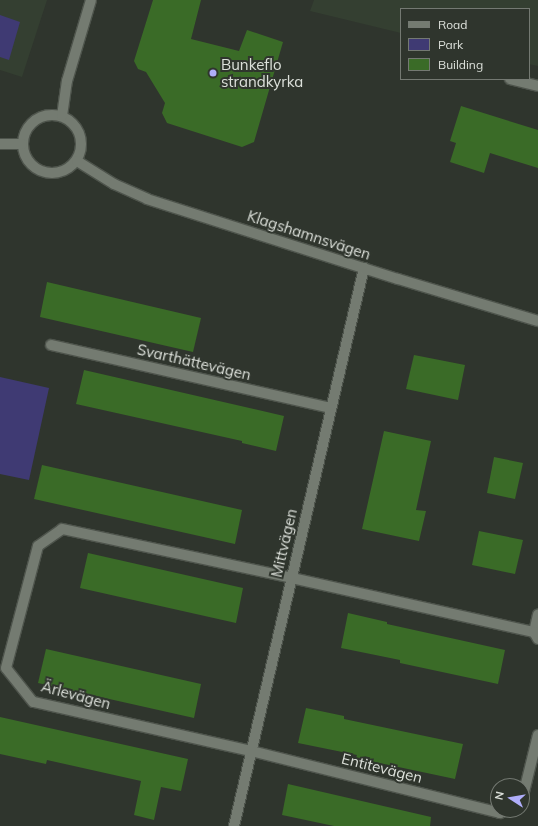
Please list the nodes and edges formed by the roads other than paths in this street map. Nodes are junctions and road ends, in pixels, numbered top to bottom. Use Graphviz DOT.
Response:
graph roads {
  1 [pos="91,0"];
  2 [pos="514,80"];
  3 [pos="538,86"];
  4 [pos="62,116"];
  5 [pos="0,144"];
  6 [pos="22,144"];
  7 [pos="77,161"];
  8 [pos="364,268"];
  9 [pos="538,321"];
  10 [pos="51,345"];
  11 [pos="331,408"];
  12 [pos="292,578"];
  13 [pos="538,614"];
  14 [pos="536,636"];
  15 [pos="538,735"];
  16 [pos="252,751"];
  17 [pos="527,778"];
  18 [pos="490,810"];
  19 [pos="234,826"];
  1 -- 4 [label="street"];
  2 -- 3 [label="street"];
  4 -- 6 [label="street"];
  4 -- 7 [label="street"];
  5 -- 6 [label="street"];
  6 -- 7 [label="street"];
  7 -- 8 [label="street, Klagshamnsvägen"];
  8 -- 9 [label="street, Klagshamnsvägen"];
  8 -- 11 [label="street, Mittvägen"];
  10 -- 11 [label="street, Svarthättevägen"];
  11 -- 12 [label="street, Mittvägen"];
  12 -- 14 [label="street"];
  12 -- 16 [label="street, Mittvägen"];
  12 -- 16 [label="street, Ärlevägen"];
  13 -- 14 [label="street"];
  15 -- 17 [label="street"];
  16 -- 18 [label="street, Entitevägen"];
  16 -- 19 [label="street, Mittvägen"];
}
